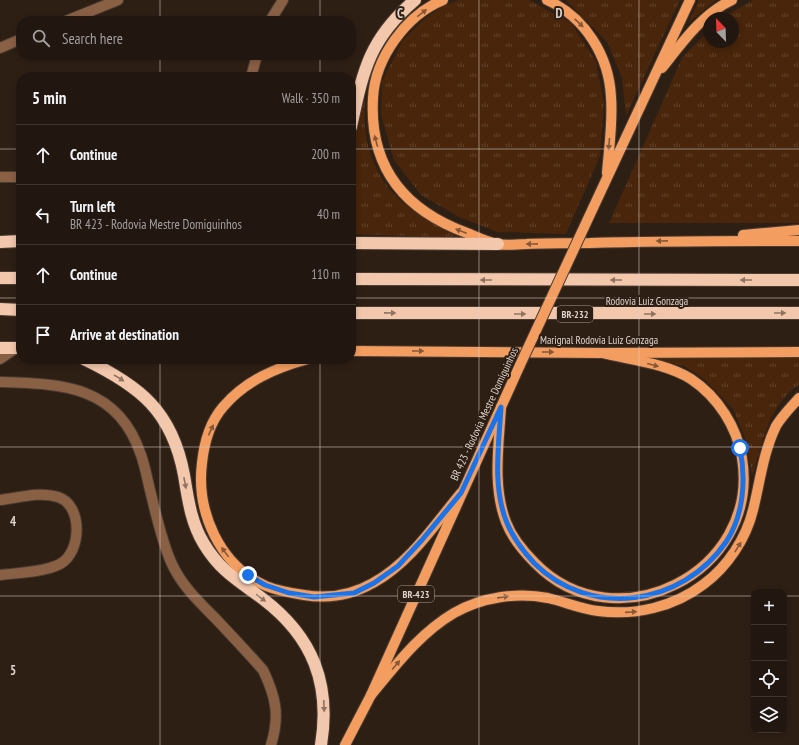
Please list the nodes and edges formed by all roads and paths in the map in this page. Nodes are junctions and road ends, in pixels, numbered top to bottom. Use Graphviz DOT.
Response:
graph roads {
  1 [pos="118,0"];
  2 [pos="283,0"];
  3 [pos="415,0"];
  4 [pos="442,0"];
  5 [pos="547,0"];
  6 [pos="690,0"];
  7 [pos="732,0"];
  8 [pos="78,16"];
  9 [pos="273,16"];
  10 [pos="16,42"];
  11 [pos="0,48"];
  12 [pos="256,60"];
  13 [pos="252,72"];
  14 [pos="651,82"];
  15 [pos="356,106"];
  16 [pos="0,177"];
  17 [pos="16,177"];
  18 [pos="606,181"];
  19 [pos="799,230"];
  20 [pos="680,241"];
  21 [pos="799,241"];
  22 [pos="0,242"];
  23 [pos="16,242"];
  24 [pos="356,243"];
  25 [pos="498,244"];
  26 [pos="0,278"];
  27 [pos="16,278"];
  28 [pos="356,279"];
  29 [pos="799,280"];
  30 [pos="0,309"];
  31 [pos="16,310"];
  32 [pos="356,313"];
  33 [pos="799,313"];
  34 [pos="0,348"];
  35 [pos="16,348"];
  36 [pos="16,350"];
  37 [pos="356,351"];
  38 [pos="799,352"];
  39 [pos="602,353"];
  40 [pos="0,359"];
  41 [pos="93,364"];
  42 [pos="290,364"];
  43 [pos="0,382"];
  44 [pos="799,398"];
  45 [pos="501,407"];
  46 [pos="461,493"];
  47 [pos="0,500"];
  48 [pos="0,575"];
  49 [pos="371,695"];
  50 [pos="272,745"];
  51 [pos="321,745"];
  52 [pos="345,745"];
  1 -- 8 [label="street"];
  2 -- 9 [label="street"];
  3 -- 15 [label="highway"];
  25 -- 4 [label="main road, one-way"];
  5 -- 18 [label="main road, one-way"];
  6 -- 14 [label="main road"];
  7 -- 14 [label="main road"];
  10 -- 11 [label="street"];
  12 -- 13 [label="street"];
  14 -- 18 [label="main road, BR 423 - Rodovia Mestre Domiguinhos"];
  16 -- 17 [label="street"];
  18 -- 45 [label="main road, BR 423 - Rodovia Mestre Domiguinhos / BR-423, bridge"];
  19 -- 20 [label="main road"];
  20 -- 21 [label="main road"];
  20 -- 25 [label="main road, one-way"];
  22 -- 23 [label="highway"];
  24 -- 25 [label="highway"];
  26 -- 27 [label="highway"];
  29 -- 28 [label="highway, Rodovia Luiz Gonzaga, one-way"];
  30 -- 31 [label="highway"];
  32 -- 33 [label="highway, Rodovia Luiz Gonzaga / BR-232, one-way"];
  34 -- 35 [label="highway"];
  36 -- 40 [label="street"];
  37 -- 39 [label="main road, Marignal Rodovia Luiz Gonzaga, one-way"];
  38 -- 39 [label="main road, Marignal Rodovia Luiz Gonzaga"];
  39 -- 45 [label="main road, one-way"];
  41 -- 51 [label="highway, one-way"];
  46 -- 42 [label="main road, one-way"];
  43 -- 50 [label="street"];
  49 -- 44 [label="main road, one-way"];
  45 -- 46 [label="main road, BR 423 - Rodovia Mestre Domiguinhos / BR-423"];
  46 -- 49 [label="main road, BR 423 - Rodovia Mestre Domiguinhos / BR-423"];
  47 -- 48 [label="street"];
  49 -- 52 [label="main road, BR 423 - Rodovia Mestre Domiguinhos / BR-423"];
}
